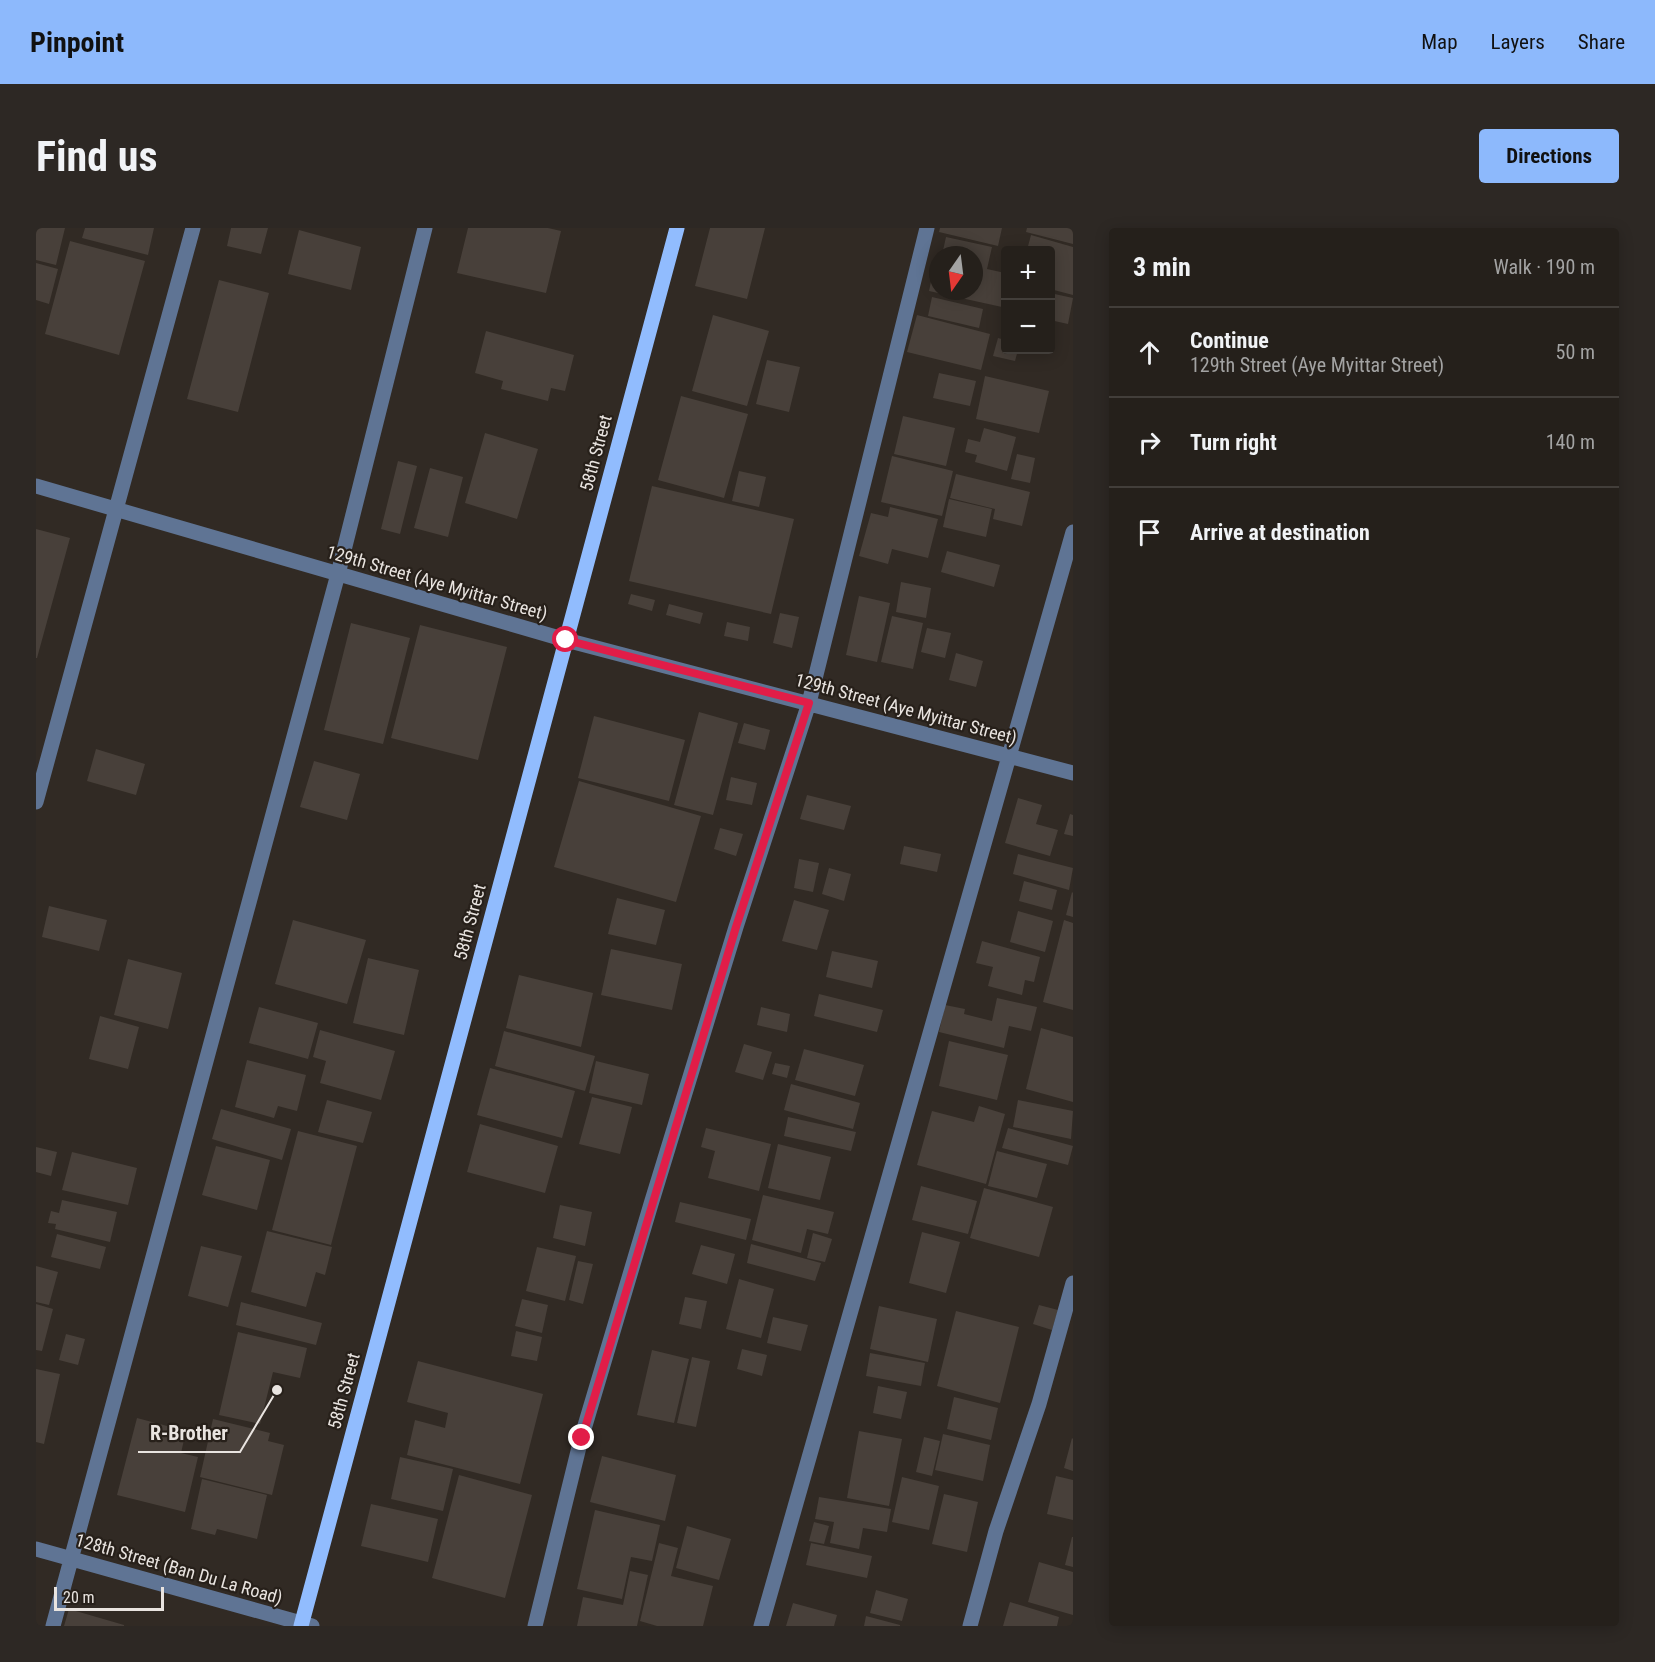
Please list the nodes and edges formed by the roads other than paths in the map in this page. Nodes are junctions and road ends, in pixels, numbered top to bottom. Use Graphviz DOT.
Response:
graph roads {
  1 [pos="193,228"];
  2 [pos="425,228"];
  3 [pos="677,228"];
  4 [pos="927,228"];
  5 [pos="36,486"];
  6 [pos="115,509"];
  7 [pos="1073,532"];
  8 [pos="338,574"];
  9 [pos="566,640"];
  10 [pos="809,703"];
  11 [pos="1010,757"];
  12 [pos="1073,773"];
  13 [pos="36,802"];
  14 [pos="1073,1283"];
  15 [pos="36,1549"];
  16 [pos="72,1558"];
  17 [pos="305,1625"];
  18 [pos="53,1626"];
  19 [pos="535,1626"];
  20 [pos="761,1626"];
  21 [pos="970,1626"];
  1 -- 6 [label="street"];
  2 -- 8 [label="street"];
  3 -- 9 [label="main road, 58th Street"];
  4 -- 10 [label="street"];
  5 -- 6 [label="street, 129th Street (Aye Myittar Street)"];
  6 -- 8 [label="street, 129th Street (Aye Myittar Street)"];
  6 -- 13 [label="street"];
  7 -- 11 [label="street"];
  8 -- 9 [label="street, 129th Street (Aye Myittar Street)"];
  8 -- 16 [label="street"];
  9 -- 10 [label="street, 129th Street (Aye Myittar Street)"];
  9 -- 17 [label="main road, 58th Street"];
  10 -- 11 [label="street, 129th Street (Aye Myittar Street)"];
  10 -- 19 [label="street"];
  11 -- 12 [label="street, 129th Street (Aye Myittar Street)"];
  11 -- 20 [label="street"];
  14 -- 21 [label="street"];
  15 -- 16 [label="street, 128th Street (Ban Du La Road)"];
  16 -- 17 [label="street, 128th Street (Ban Du La Road)"];
  16 -- 18 [label="street"];
}
